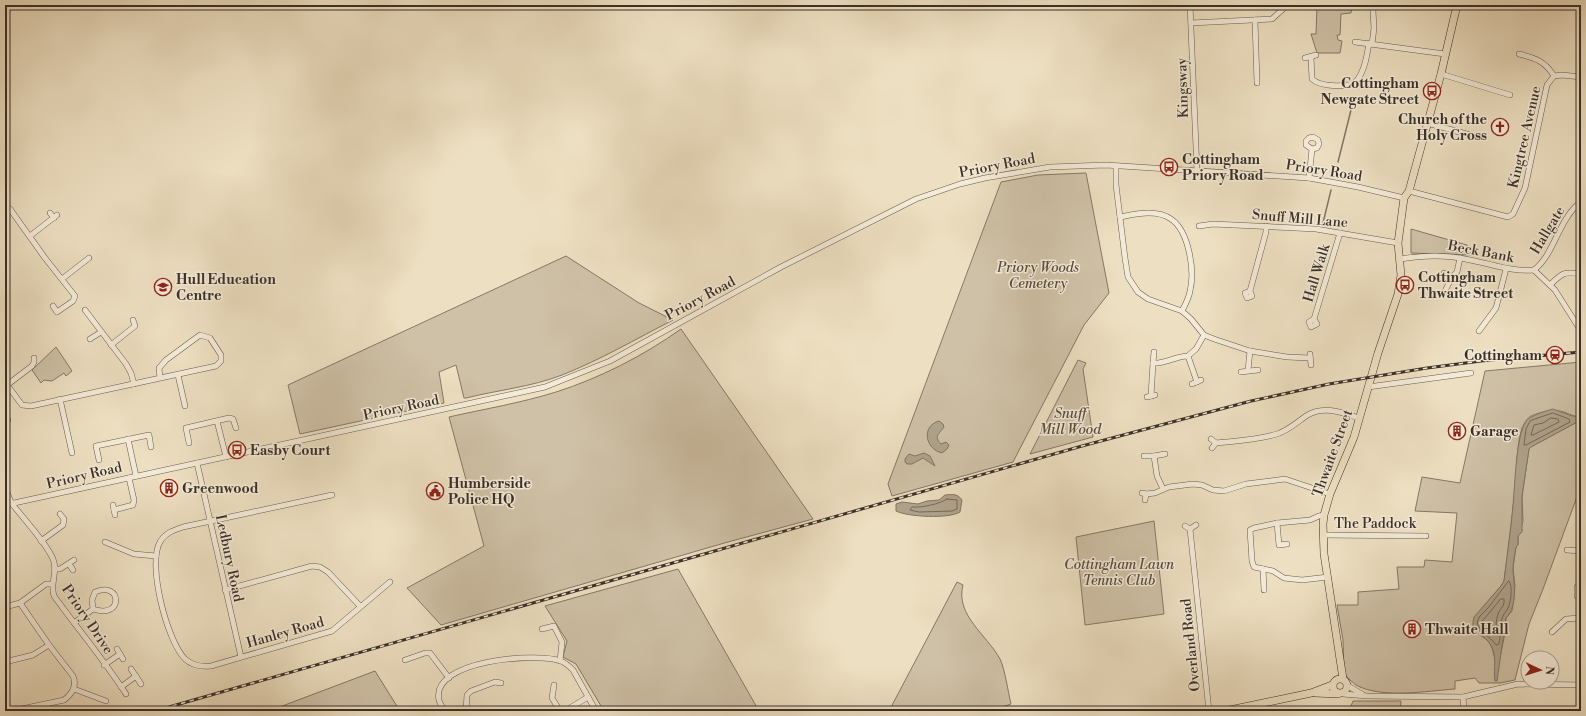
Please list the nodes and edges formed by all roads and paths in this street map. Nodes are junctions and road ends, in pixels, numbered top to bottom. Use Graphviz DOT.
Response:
graph roads {
  1 [pos="1190,5"];
  2 [pos="1284,5"];
  3 [pos="1374,5"];
  4 [pos="1457,5"];
  5 [pos="1575,5"];
  6 [pos="1581,6"];
  7 [pos="1255,20"];
  8 [pos="1191,23"];
  9 [pos="1355,42"];
  10 [pos="1370,43"];
  11 [pos="1522,53"];
  12 [pos="1445,54"];
  13 [pos="1311,57"];
  14 [pos="1441,74"];
  15 [pos="1554,76"];
  16 [pos="1581,77"];
  17 [pos="1257,83"];
  18 [pos="1510,95"];
  19 [pos="1427,123"];
  20 [pos="1481,138"];
  21 [pos="1312,149"];
  22 [pos="1116,166"];
  23 [pos="1197,171"];
  24 [pos="1308,178"];
  25 [pos="1409,191"];
  26 [pos="1404,198"];
  27 [pos="1581,202"];
  28 [pos="5,206"];
  29 [pos="50,213"];
  30 [pos="1120,217"];
  31 [pos="1199,226"];
  32 [pos="1266,226"];
  33 [pos="1340,233"];
  34 [pos="30,236"];
  35 [pos="1398,243"];
  36 [pos="86,258"];
  37 [pos="1460,258"];
  38 [pos="1400,260"];
  39 [pos="1506,269"];
  40 [pos="1534,270"];
  41 [pos="1444,273"];
  42 [pos="1581,274"];
  43 [pos="1452,277"];
  44 [pos="62,279"];
  45 [pos="1550,284"];
  46 [pos="1250,291"];
  47 [pos="1444,293"];
  48 [pos="53,306"];
  49 [pos="85,310"];
  50 [pos="1182,311"];
  51 [pos="1314,319"];
  52 [pos="132,320"];
  53 [pos="1479,331"];
  54 [pos="1581,331"];
  55 [pos="101,332"];
  56 [pos="1204,335"];
  57 [pos="90,339"];
  58 [pos="111,345"];
  59 [pos="1250,351"];
  60 [pos="1154,352"];
  61 [pos="1188,356"];
  62 [pos="34,358"];
  63 [pos="1153,363"];
  64 [pos="1311,365"];
  65 [pos="1248,370"];
  66 [pos="1258,370"];
  67 [pos="1241,372"];
  68 [pos="1471,373"];
  69 [pos="178,375"];
  70 [pos="160,378"];
  71 [pos="1197,382"];
  72 [pos="6,383"];
  73 [pos="134,384"];
  74 [pos="1368,387"];
  75 [pos="1151,396"];
  76 [pos="60,400"];
  77 [pos="185,406"];
  78 [pos="1359,418"];
  79 [pos="217,421"];
  80 [pos="236,428"];
  81 [pos="128,439"];
  82 [pos="1211,439"];
  83 [pos="189,443"];
  84 [pos="1216,443"];
  85 [pos="151,446"];
  86 [pos="1212,448"];
  87 [pos="72,453"];
  88 [pos="1165,454"];
  89 [pos="1144,456"];
  90 [pos="1154,456"];
  91 [pos="226,457"];
  92 [pos="99,460"];
  93 [pos="197,463"];
  94 [pos="136,476"];
  95 [pos="129,478"];
  96 [pos="5,488"];
  97 [pos="1163,489"];
  98 [pos="1330,494"];
  99 [pos="332,495"];
  100 [pos="1144,496"];
  101 [pos="23,501"];
  102 [pos="12,503"];
  103 [pos="5,505"];
  104 [pos="114,510"];
  105 [pos="21,513"];
  106 [pos="60,514"];
  107 [pos="1324,515"];
  108 [pos="210,521"];
  109 [pos="1277,523"];
  110 [pos="1196,525"];
  111 [pos="1323,535"];
  112 [pos="1426,536"];
  113 [pos="41,541"];
  114 [pos="104,542"];
  115 [pos="1287,544"];
  116 [pos="1567,549"];
  117 [pos="1581,551"];
  118 [pos="156,556"];
  119 [pos="74,560"];
  120 [pos="69,564"];
  121 [pos="55,569"];
  122 [pos="1262,569"];
  123 [pos="73,570"];
  124 [pos="1328,577"];
  125 [pos="390,582"];
  126 [pos="52,584"];
  127 [pos="225,590"];
  128 [pos="1263,590"];
  129 [pos="20,603"];
  130 [pos="360,606"];
  131 [pos="5,607"];
  132 [pos="93,609"];
  133 [pos="1581,618"];
  134 [pos="74,623"];
  135 [pos="542,629"];
  136 [pos="1552,631"];
  137 [pos="49,645"];
  138 [pos="240,657"];
  139 [pos="123,659"];
  140 [pos="405,660"];
  141 [pos="560,660"];
  142 [pos="5,662"];
  143 [pos="104,664"];
  144 [pos="131,669"];
  145 [pos="136,676"];
  146 [pos="449,678"];
  147 [pos="1337,682"];
  148 [pos="501,683"];
  149 [pos="141,684"];
  150 [pos="554,685"];
  151 [pos="1581,685"];
  152 [pos="1348,686"];
  153 [pos="121,687"];
  154 [pos="74,688"];
  155 [pos="1311,693"];
  156 [pos="126,694"];
  157 [pos="1341,694"];
  158 [pos="1368,696"];
  159 [pos="588,697"];
  160 [pos="1463,697"];
  161 [pos="106,701"];
  162 [pos="1251,708"];
  163 [pos="468,710"];
  164 [pos="12,711"];
  165 [pos="445,711"];
  166 [pos="560,711"];
  167 [pos="567,711"];
  168 [pos="596,711"];
  169 [pos="1209,711"];
  170 [pos="1227,711"];
  171 [pos="1464,711"];
  1 -- 8 [label="street, Kingsway"];
  2 -- 7 [label="street"];
  3 -- 10 [label="street"];
  4 -- 12 [label="main road"];
  5 -- 6 [label="street"];
  7 -- 8 [label="street"];
  7 -- 17 [label="street"];
  8 -- 23 [label="street, Kingsway"];
  9 -- 10 [label="street"];
  10 -- 12 [label="street"];
  10 -- 13 [label="street"];
  11 -- 15 [label="street, Kingtree Avenue"];
  12 -- 14 [label="main road"];
  14 -- 18 [label="street"];
  14 -- 19 [label="main road"];
  15 -- 16 [label="street, Kingtree Avenue"];
  15 -- 25 [label="street, Kingtree Avenue"];
  19 -- 20 [label="street"];
  19 -- 25 [label="main road"];
  21 -- 24 [label="street"];
  22 -- 23 [label="street, Priory Road"];
  22 -- 30 [label="street"];
  22 -- 91 [label="street, Priory Road"];
  23 -- 24 [label="street, Priory Road"];
  24 -- 26 [label="street, Priory Road"];
  25 -- 26 [label="main road"];
  26 -- 35 [label="main road, Thwaite Street"];
  27 -- 40 [label="street, Hallgate"];
  28 -- 34 [label="street"];
  29 -- 34 [label="street"];
  30 -- 50 [label="street"];
  30 -- 50 [label="street"];
  31 -- 32 [label="street, Snuff Mill Lane"];
  32 -- 33 [label="street, Snuff Mill Lane"];
  32 -- 46 [label="street"];
  33 -- 35 [label="street, Snuff Mill Lane"];
  33 -- 51 [label="street, Hall Walk"];
  34 -- 44 [label="street"];
  35 -- 38 [label="main road, Thwaite Street"];
  36 -- 44 [label="street"];
  37 -- 38 [label="street, Beck Bank"];
  37 -- 39 [label="street, Beck Bank"];
  37 -- 43 [label="street"];
  38 -- 74 [label="main road, Thwaite Street"];
  39 -- 40 [label="street, Beck Bank"];
  39 -- 53 [label="street"];
  40 -- 45 [label="street"];
  41 -- 43 [label="street"];
  42 -- 45 [label="street"];
  43 -- 47 [label="street"];
  44 -- 48 [label="street"];
  45 -- 54 [label="street"];
  49 -- 55 [label="street"];
  50 -- 56 [label="street"];
  52 -- 58 [label="street"];
  55 -- 57 [label="street"];
  55 -- 58 [label="street"];
  56 -- 59 [label="street"];
  56 -- 61 [label="street"];
  58 -- 73 [label="street"];
  59 -- 64 [label="street"];
  59 -- 65 [label="street"];
  60 -- 63 [label="street"];
  61 -- 63 [label="street"];
  61 -- 71 [label="street"];
  62 -- 72 [label="street"];
  63 -- 75 [label="street"];
  65 -- 66 [label="street"];
  65 -- 67 [label="street"];
  68 -- 74 [label="street"];
  69 -- 70 [label="street"];
  69 -- 70 [label="street"];
  69 -- 77 [label="street"];
  70 -- 73 [label="street"];
  72 -- 76 [label="street"];
  73 -- 76 [label="street"];
  74 -- 78 [label="main road, Thwaite Street"];
  76 -- 87 [label="street"];
  78 -- 84 [label="street"];
  78 -- 98 [label="main road, Thwaite Street"];
  79 -- 80 [label="street"];
  79 -- 83 [label="street"];
  79 -- 91 [label="street"];
  81 -- 85 [label="street"];
  81 -- 92 [label="street"];
  81 -- 94 [label="street"];
  82 -- 84 [label="street"];
  84 -- 86 [label="street"];
  88 -- 90 [label="street"];
  89 -- 90 [label="street"];
  90 -- 97 [label="street"];
  91 -- 93 [label="street, Priory Road"];
  93 -- 94 [label="street, Priory Road"];
  93 -- 108 [label="street, Ledbury Road"];
  94 -- 95 [label="street, Priory Road"];
  95 -- 101 [label="street, Priory Road"];
  95 -- 104 [label="street"];
  96 -- 102 [label="street, Priory Drive"];
  97 -- 98 [label="street"];
  97 -- 100 [label="street"];
  98 -- 107 [label="main road, Thwaite Street"];
  99 -- 108 [label="street"];
  101 -- 102 [label="street, Priory Road"];
  101 -- 105 [label="street"];
  102 -- 103 [label="street, Priory Road"];
  102 -- 105 [label="street, Priory Drive"];
  105 -- 113 [label="street, Priory Drive"];
  106 -- 113 [label="street"];
  107 -- 109 [label="street"];
  107 -- 111 [label="main road, Thwaite Street"];
  108 -- 118 [label="street"];
  108 -- 127 [label="street, Ledbury Road"];
  109 -- 115 [label="street"];
  109 -- 122 [label="street"];
  110 -- 169 [label="street, Overland Road"];
  111 -- 112 [label="street, The Paddock"];
  111 -- 124 [label="main road, Thwaite Street"];
  113 -- 121 [label="street, Priory Drive"];
  114 -- 118 [label="street"];
  116 -- 117 [label="street"];
  118 -- 138 [label="street, Hanley Road"];
  119 -- 120 [label="street"];
  120 -- 121 [label="street"];
  120 -- 123 [label="street"];
  121 -- 126 [label="street, Priory Drive"];
  122 -- 124 [label="street"];
  122 -- 128 [label="street"];
  124 -- 147 [label="main road, Thwaite Street"];
  125 -- 130 [label="street, Hanley Road"];
  126 -- 129 [label="street"];
  126 -- 134 [label="street, Priory Drive"];
  127 -- 130 [label="street"];
  127 -- 138 [label="street, Ledbury Road"];
  129 -- 131 [label="street"];
  129 -- 137 [label="street"];
  130 -- 138 [label="street, Hanley Road"];
  132 -- 132 [label="street"];
  132 -- 134 [label="street"];
  133 -- 136 [label="street"];
  134 -- 143 [label="street, Priory Drive"];
  135 -- 141 [label="street"];
  137 -- 142 [label="street"];
  137 -- 154 [label="street"];
  139 -- 143 [label="street"];
  140 -- 146 [label="street"];
  141 -- 146 [label="street"];
  141 -- 159 [label="street"];
  143 -- 153 [label="street, Priory Drive"];
  144 -- 145 [label="street"];
  145 -- 149 [label="street"];
  145 -- 153 [label="street"];
  146 -- 165 [label="street"];
  147 -- 152 [label="main road"];
  147 -- 155 [label="main road"];
  147 -- 157 [label="main road"];
  148 -- 163 [label="street"];
  150 -- 166 [label="street"];
  151 -- 160 [label="street"];
  152 -- 157 [label="main road"];
  152 -- 158 [label="street"];
  153 -- 156 [label="street, Priory Drive"];
  154 -- 161 [label="street"];
  154 -- 164 [label="street"];
  155 -- 157 [label="main road"];
  155 -- 162 [label="main road"];
  157 -- 158 [label="street"];
  158 -- 160 [label="street"];
  159 -- 167 [label="street"];
  159 -- 168 [label="street"];
  160 -- 171 [label="street"];
  162 -- 170 [label="main road"];
}
